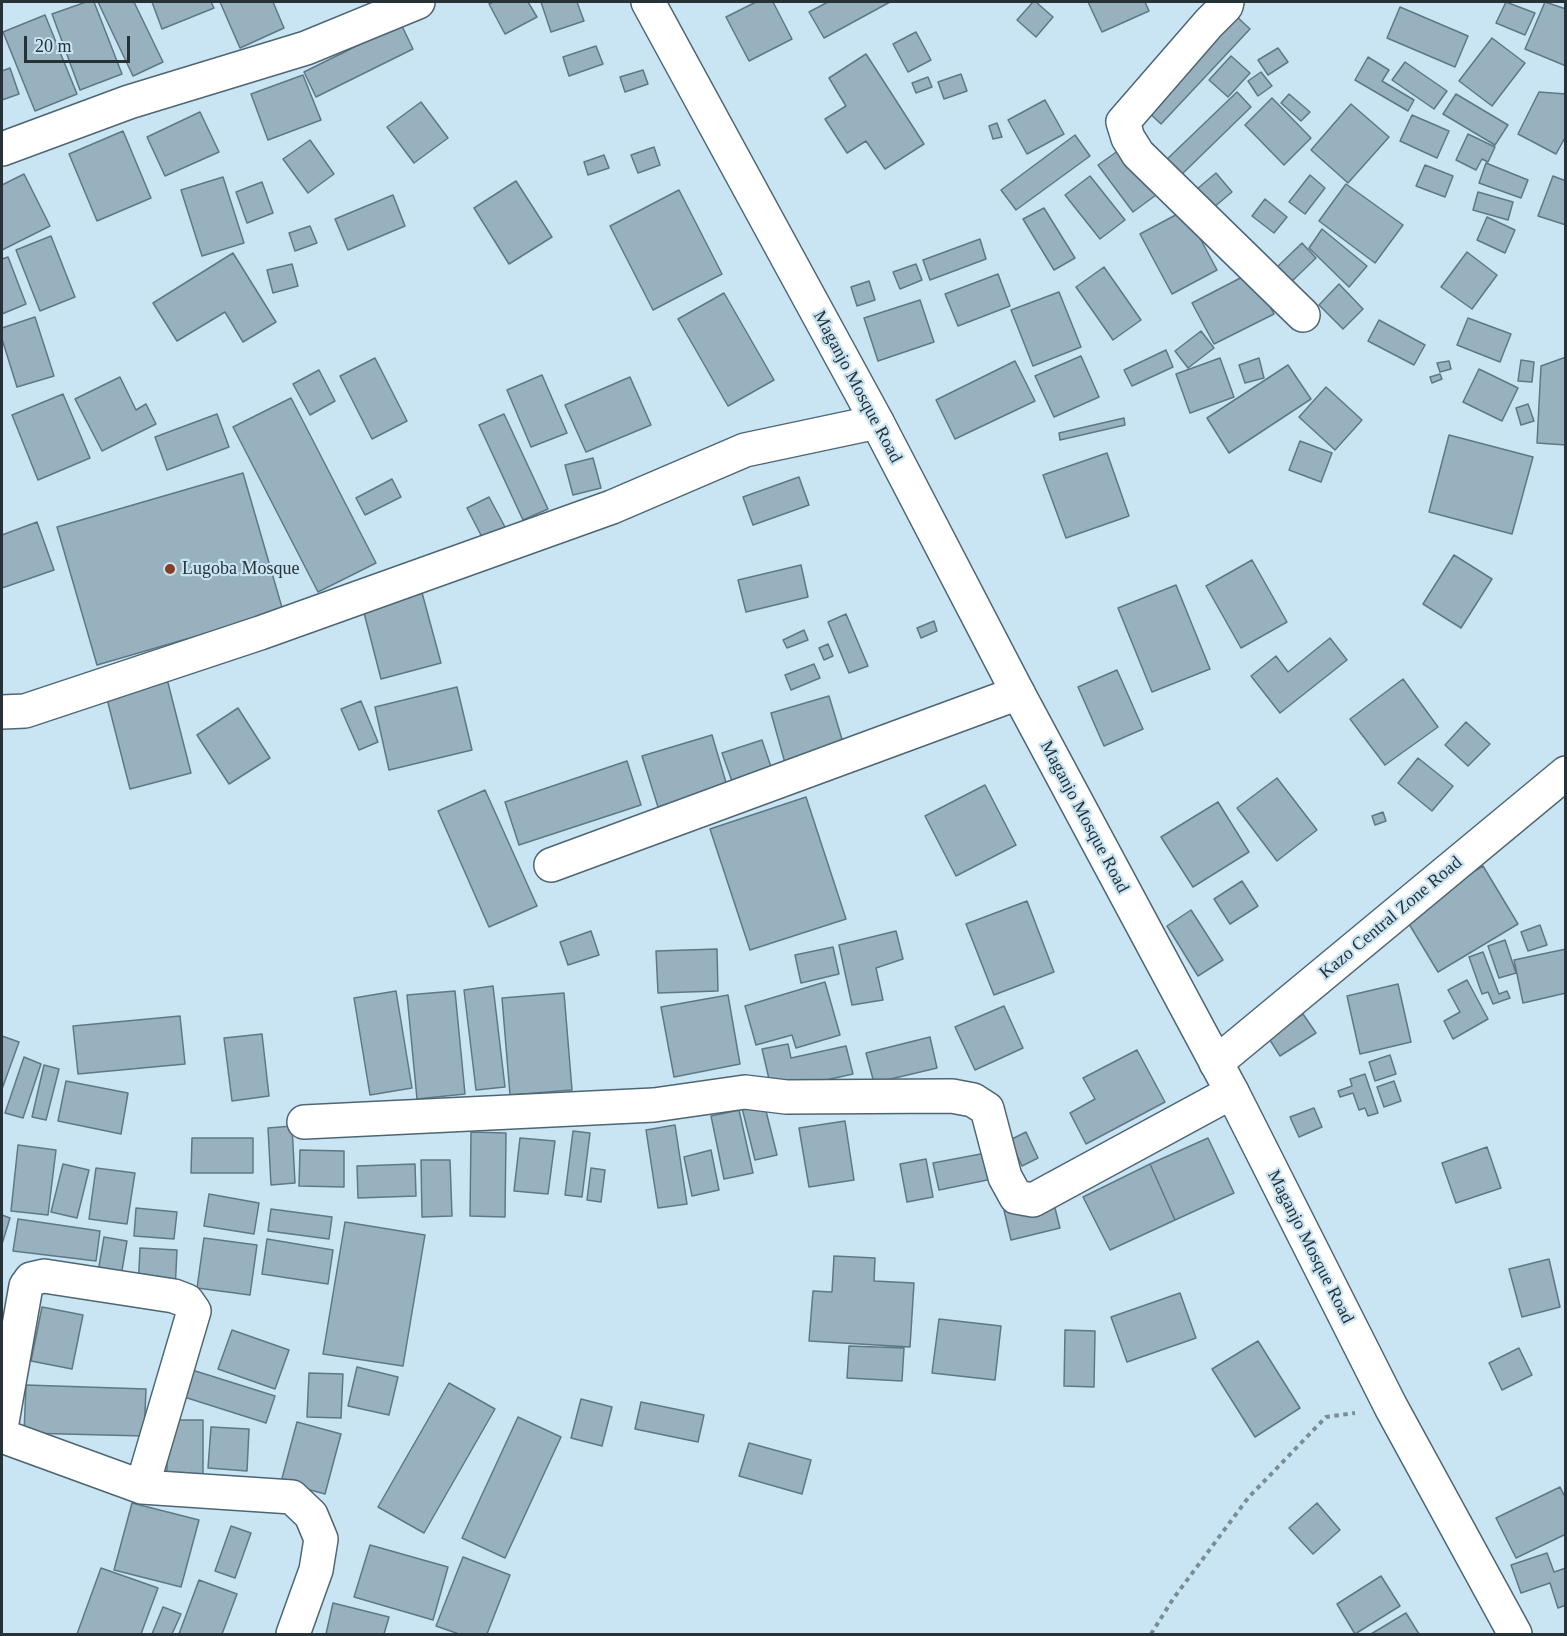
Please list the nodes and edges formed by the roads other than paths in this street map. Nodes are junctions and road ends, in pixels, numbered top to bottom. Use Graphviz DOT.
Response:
graph roads {
  1 [pos="418,2"];
  2 [pos="648,2"];
  3 [pos="1227,2"];
  4 [pos="2,149"];
  5 [pos="1303,315"];
  6 [pos="877,422"];
  7 [pos="1018,693"];
  8 [pos="2,711"];
  9 [pos="1566,773"];
  10 [pos="550,865"];
  11 [pos="1216,1063"];
  12 [pos="1232,1092"];
  13 [pos="304,1122"];
  14 [pos="2,1422"];
  15 [pos="2,1436"];
  16 [pos="142,1487"];
  17 [pos="293,1635"];
  18 [pos="1515,1635"];
  1 -- 4 [label="street"];
  2 -- 6 [label="street, Maganjo Mosque Road"];
  3 -- 5 [label="street"];
  6 -- 7 [label="street, Maganjo Mosque Road"];
  6 -- 8 [label="street"];
  7 -- 10 [label="street"];
  7 -- 11 [label="street, Maganjo Mosque Road"];
  9 -- 11 [label="street, Kazo Central Zone Road"];
  11 -- 12 [label="street, Maganjo Mosque Road"];
  12 -- 13 [label="street"];
  12 -- 18 [label="street, Maganjo Mosque Road"];
  14 -- 16 [label="street"];
  15 -- 16 [label="street"];
  16 -- 17 [label="street"];
}
